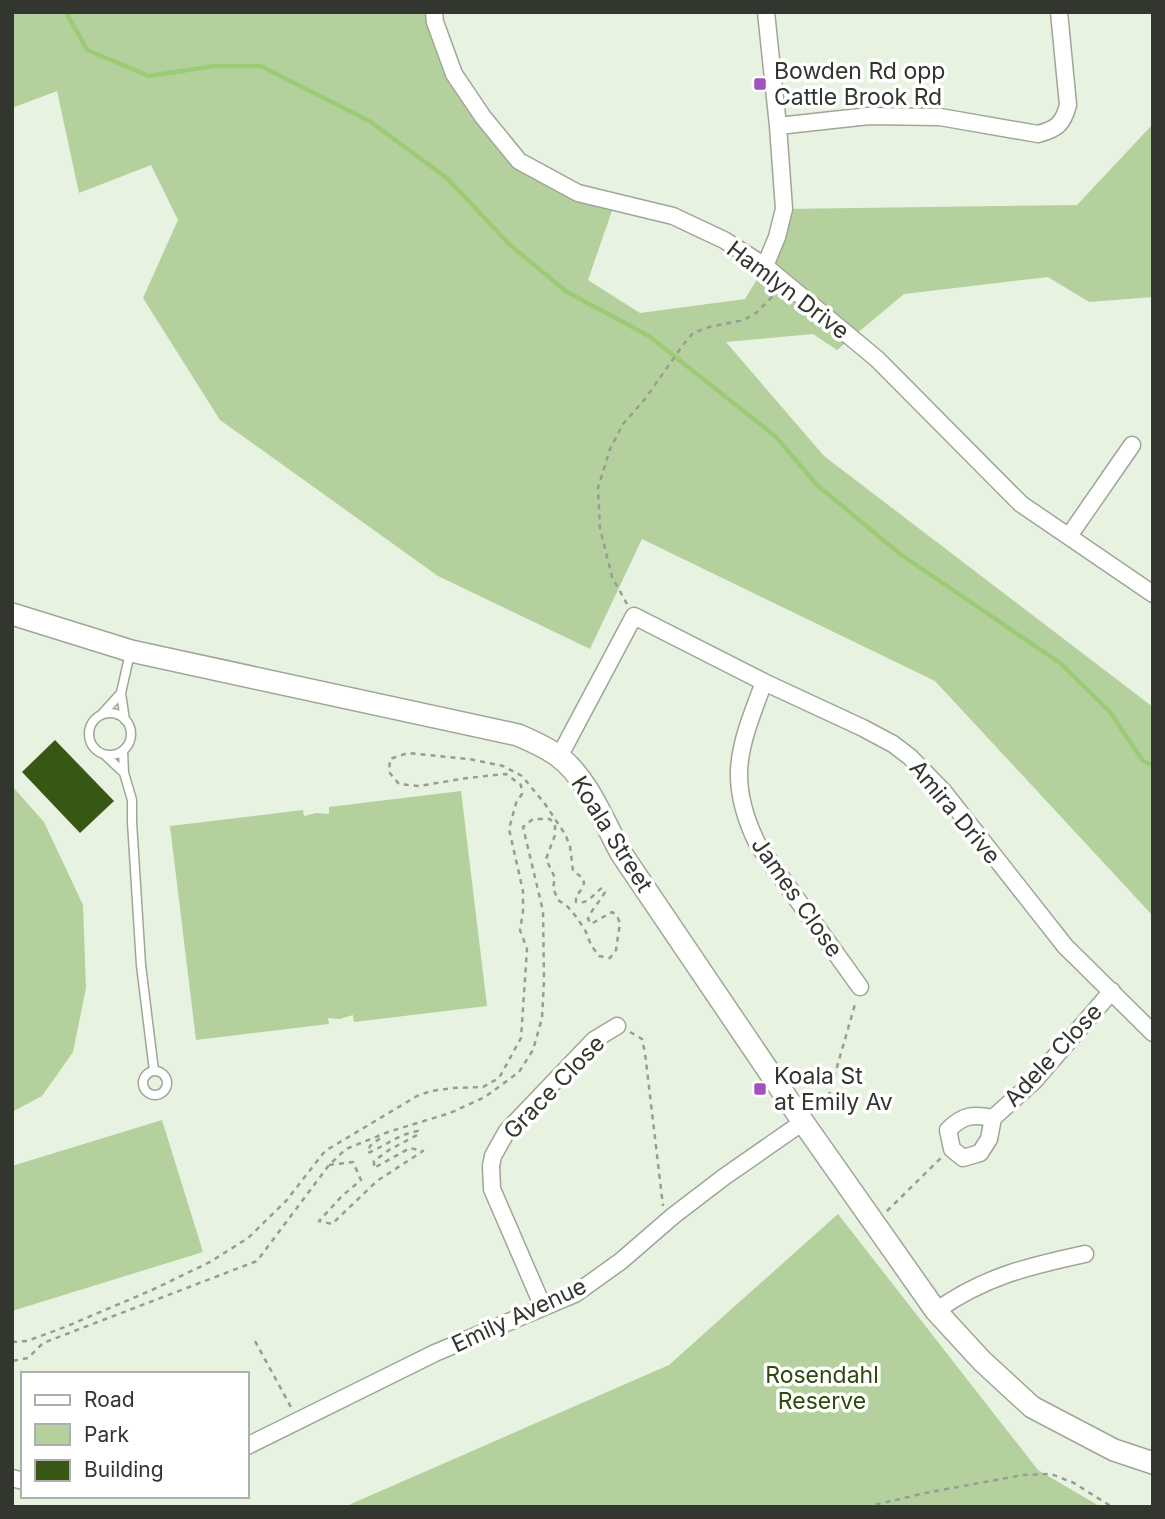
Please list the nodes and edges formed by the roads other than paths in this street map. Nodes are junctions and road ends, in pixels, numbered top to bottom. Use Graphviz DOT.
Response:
graph roads {
  1 [pos="434,12"];
  2 [pos="766,12"];
  3 [pos="1059,12"];
  4 [pos="778,126"];
  5 [pos="765,266"];
  6 [pos="1132,445"];
  7 [pos="1069,536"];
  8 [pos="1153,594"];
  9 [pos="12,614"];
  10 [pos="131,650"];
  11 [pos="764,682"];
  12 [pos="121,693"];
  13 [pos="101,715"];
  14 [pos="125,720"];
  15 [pos="124,751"];
  16 [pos="105,755"];
  17 [pos="559,757"];
  18 [pos="124,773"];
  19 [pos="860,987"];
  20 [pos="1112,992"];
  21 [pos="617,1026"];
  22 [pos="1153,1033"];
  23 [pos="154,1071"];
  24 [pos="993,1118"];
  25 [pos="803,1122"];
  26 [pos="1085,1254"];
  27 [pos="544,1307"];
  28 [pos="936,1311"];
  29 [pos="248,1446"];
  30 [pos="1153,1463"];
  1 -- 5 [label="street, Hamlyn Drive"];
  2 -- 4 [label="street"];
  3 -- 4 [label="street"];
  4 -- 5 [label="street"];
  5 -- 7 [label="street, Hamlyn Drive"];
  6 -- 7 [label="street"];
  7 -- 8 [label="street, Hamlyn Drive"];
  9 -- 10 [label="street, Koala Street"];
  10 -- 12 [label="lane"];
  10 -- 17 [label="street, Koala Street"];
  11 -- 17 [label="street, Amira Drive"];
  11 -- 19 [label="street, James Close"];
  11 -- 20 [label="street, Amira Drive"];
  12 -- 13 [label="lane"];
  12 -- 14 [label="lane"];
  13 -- 14 [label="lane"];
  13 -- 16 [label="lane"];
  14 -- 15 [label="lane"];
  15 -- 16 [label="lane"];
  15 -- 18 [label="lane"];
  16 -- 18 [label="lane"];
  17 -- 25 [label="street, Koala Street"];
  18 -- 23 [label="lane"];
  20 -- 22 [label="street, Amira Drive"];
  20 -- 24 [label="street, Adele Close"];
  21 -- 27 [label="street, Grace Close"];
  24 -- 24 [label="street, Adele Close"];
  25 -- 27 [label="street, Emily Avenue"];
  25 -- 28 [label="street, Koala Street"];
  26 -- 28 [label="street"];
  27 -- 29 [label="street, Emily Avenue"];
  28 -- 30 [label="street, Koala Street"];
}
